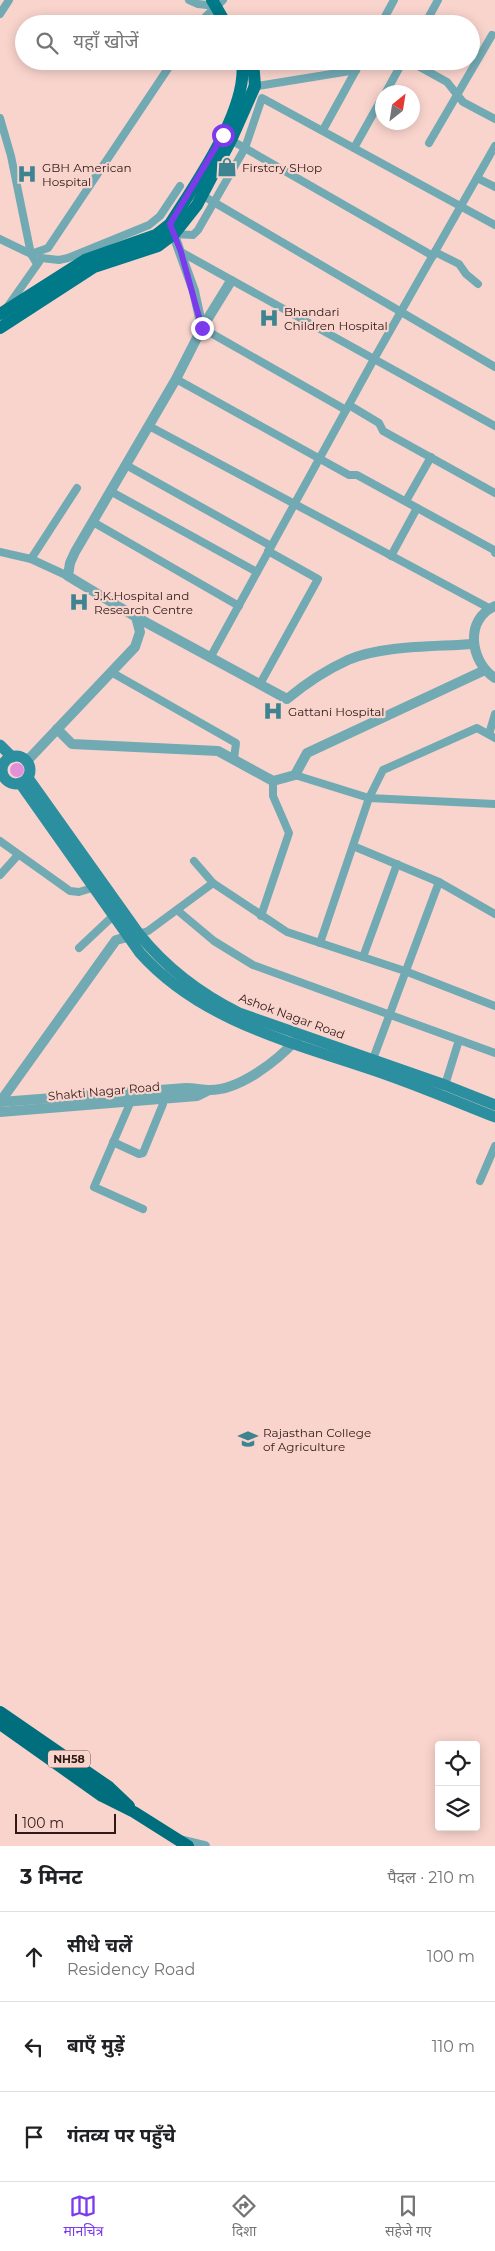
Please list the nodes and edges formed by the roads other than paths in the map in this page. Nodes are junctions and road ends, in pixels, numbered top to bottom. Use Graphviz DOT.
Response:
graph roads {
  1 [pos="9,0"];
  2 [pos="189,0"];
  3 [pos="394,0"];
  4 [pos="438,0"];
  5 [pos="219,1"];
  6 [pos="0,14"];
  7 [pos="206,15"];
  8 [pos="223,15"];
  9 [pos="229,15"];
  10 [pos="386,15"];
  11 [pos="430,15"];
  12 [pos="492,35"];
  13 [pos="480,55"];
  14 [pos="167,70"];
  15 [pos="243,70"];
  16 [pos="254,70"];
  17 [pos="356,70"];
  18 [pos="398,70"];
  19 [pos="426,70"];
  20 [pos="471,70"];
  21 [pos="390,85"];
  22 [pos="255,86"];
  23 [pos="241,88"];
  24 [pos="456,94"];
  25 [pos="375,110"];
  26 [pos="0,118"];
  27 [pos="495,119"];
  28 [pos="323,130"];
  29 [pos="227,137"];
  30 [pos="429,143"];
  31 [pos="495,146"];
  32 [pos="245,148"];
  33 [pos="354,148"];
  34 [pos="477,178"];
  35 [pos="495,187"];
  36 [pos="191,190"];
  37 [pos="214,203"];
  38 [pos="461,207"];
  39 [pos="495,225"];
  40 [pos="172,229"];
  41 [pos="0,239"];
  42 [pos="48,248"];
  43 [pos="181,252"];
  44 [pos="31,254"];
  45 [pos="434,254"];
  46 [pos="39,261"];
  47 [pos="231,281"];
  48 [pos="478,284"];
  49 [pos="401,312"];
  50 [pos="3,319"];
  51 [pos="202,328"];
  52 [pos="374,359"];
  53 [pos="495,367"];
  54 [pos="176,378"];
  55 [pos="348,408"];
  56 [pos="149,426"];
  57 [pos="495,426"];
  58 [pos="431,457"];
  59 [pos="319,458"];
  60 [pos="126,465"];
  61 [pos="77,488"];
  62 [pos="110,491"];
  63 [pos="495,494"];
  64 [pos="406,501"];
  65 [pos="294,504"];
  66 [pos="417,508"];
  67 [pos="93,522"];
  68 [pos="270,548"];
  69 [pos="0,552"];
  70 [pos="495,553"];
  71 [pos="391,556"];
  72 [pos="32,559"];
  73 [pos="257,572"];
  74 [pos="68,576"];
  75 [pos="239,606"];
  76 [pos="492,607"];
  77 [pos="136,617"];
  78 [pos="473,644"];
  79 [pos="210,658"];
  80 [pos="485,670"];
  81 [pos="111,672"];
  82 [pos="495,678"];
  83 [pos="260,684"];
  84 [pos="495,714"];
  85 [pos="57,729"];
  86 [pos="492,736"];
  87 [pos="0,745"];
  88 [pos="234,759"];
  89 [pos="27,761"];
  90 [pos="4,762"];
  91 [pos="295,775"];
  92 [pos="24,780"];
  93 [pos="273,781"];
  94 [pos="368,798"];
  95 [pos="495,804"];
  96 [pos="0,841"];
  97 [pos="353,846"];
  98 [pos="18,854"];
  99 [pos="194,862"];
  100 [pos="397,864"];
  101 [pos="0,875"];
  102 [pos="440,882"];
  103 [pos="213,883"];
  104 [pos="92,888"];
  105 [pos="177,910"];
  106 [pos="495,914"];
  107 [pos="113,916"];
  108 [pos="261,916"];
  109 [pos="133,935"];
  110 [pos="320,943"];
  111 [pos="79,948"];
  112 [pos="363,958"];
  113 [pos="405,971"];
  114 [pos="495,1006"];
  115 [pos="388,1015"];
  116 [pos="298,1039"];
  117 [pos="459,1040"];
  118 [pos="495,1053"];
  119 [pos="373,1059"];
  120 [pos="445,1085"];
  121 [pos="163,1094"];
  122 [pos="131,1101"];
  123 [pos="2,1105"];
  124 [pos="495,1105"];
  125 [pos="495,1117"];
  126 [pos="113,1142"];
  127 [pos="495,1146"];
  128 [pos="480,1182"];
  129 [pos="143,1209"];
  130 [pos="0,1712"];
  131 [pos="0,1724"];
  132 [pos="134,1812"];
  133 [pos="182,1844"];
  134 [pos="204,1846"];
  1 -- 6 [label="street"];
  2 -- 5 [label="street"];
  3 -- 10 [label="street"];
  4 -- 11 [label="street"];
  5 -- 7 [label="street"];
  5 -- 8 [label="main road"];
  5 -- 9 [label="main road"];
  12 -- 13 [label="street"];
  14 -- 42 [label="street"];
  15 -- 23 [label="main road"];
  16 -- 22 [label="main road"];
  17 -- 22 [label="street"];
  17 -- 28 [label="street"];
  18 -- 21 [label="street"];
  19 -- 24 [label="street"];
  20 -- 24 [label="street"];
  22 -- 23 [label="street"];
  22 -- 29 [label="main road"];
  23 -- 29 [label="main road"];
  24 -- 27 [label="street"];
  24 -- 30 [label="street"];
  25 -- 33 [label="street"];
  26 -- 44 [label="street"];
  28 -- 32 [label="street"];
  28 -- 33 [label="street"];
  29 -- 32 [label="street"];
  29 -- 36 [label="main road"];
  31 -- 34 [label="street"];
  32 -- 37 [label="street"];
  32 -- 45 [label="street"];
  33 -- 38 [label="street"];
  34 -- 35 [label="street"];
  34 -- 38 [label="street"];
  36 -- 37 [label="street"];
  36 -- 40 [label="main road"];
  36 -- 46 [label="street"];
  37 -- 40 [label="street"];
  37 -- 49 [label="street"];
  38 -- 39 [label="street"];
  38 -- 45 [label="street"];
  40 -- 43 [label="street"];
  40 -- 50 [label="main road"];
  41 -- 44 [label="street"];
  42 -- 44 [label="street"];
  42 -- 46 [label="street"];
  43 -- 47 [label="street"];
  43 -- 51 [label="street"];
  44 -- 46 [label="street"];
  45 -- 48 [label="street"];
  45 -- 49 [label="street"];
  46 -- 50 [label="street"];
  47 -- 51 [label="street"];
  47 -- 52 [label="street"];
  49 -- 52 [label="street"];
  49 -- 53 [label="street"];
  51 -- 54 [label="street"];
  51 -- 55 [label="street"];
  52 -- 55 [label="street"];
  52 -- 57 [label="street"];
  54 -- 56 [label="street"];
  54 -- 59 [label="street"];
  55 -- 58 [label="street"];
  55 -- 59 [label="street"];
  56 -- 60 [label="street"];
  56 -- 65 [label="street"];
  58 -- 63 [label="street"];
  58 -- 64 [label="street"];
  59 -- 64 [label="street"];
  59 -- 65 [label="street"];
  60 -- 62 [label="street"];
  60 -- 68 [label="street"];
  61 -- 72 [label="street"];
  62 -- 67 [label="street"];
  62 -- 73 [label="street"];
  64 -- 66 [label="street"];
  65 -- 68 [label="street"];
  65 -- 71 [label="street"];
  66 -- 70 [label="street"];
  66 -- 71 [label="street"];
  67 -- 74 [label="street"];
  67 -- 75 [label="street"];
  68 -- 73 [label="street"];
  68 -- 83 [label="street"];
  69 -- 72 [label="street"];
  71 -- 76 [label="street"];
  72 -- 74 [label="street"];
  73 -- 75 [label="street"];
  74 -- 77 [label="street"];
  75 -- 79 [label="street"];
  76 -- 78 [label="street"];
  77 -- 79 [label="street"];
  77 -- 81 [label="street"];
  78 -- 80 [label="street"];
  78 -- 83 [label="street"];
  79 -- 83 [label="street"];
  80 -- 82 [label="street"];
  80 -- 91 [label="street"];
  81 -- 85 [label="street"];
  81 -- 88 [label="street"];
  84 -- 86 [label="street"];
  85 -- 88 [label="street"];
  85 -- 89 [label="street"];
  86 -- 94 [label="street"];
  87 -- 90 [label="main road"];
  88 -- 93 [label="street"];
  89 -- 90 [label="main road"];
  89 -- 92 [label="main road"];
  90 -- 92 [label="main road"];
  91 -- 93 [label="street"];
  91 -- 94 [label="street"];
  92 -- 104 [label="main road"];
  92 -- 109 [label="main road, Ashok Nagar Road"];
  93 -- 108 [label="street"];
  94 -- 95 [label="street"];
  94 -- 97 [label="street"];
  96 -- 98 [label="street"];
  97 -- 100 [label="street"];
  97 -- 110 [label="street"];
  98 -- 101 [label="street"];
  98 -- 104 [label="street"];
  99 -- 103 [label="street"];
  100 -- 102 [label="street"];
  100 -- 112 [label="street"];
  102 -- 106 [label="street"];
  102 -- 113 [label="street"];
  103 -- 105 [label="street"];
  103 -- 108 [label="street"];
  104 -- 107 [label="main road"];
  105 -- 109 [label="street"];
  105 -- 115 [label="street"];
  107 -- 109 [label="main road"];
  107 -- 111 [label="street"];
  108 -- 110 [label="street"];
  109 -- 116 [label="main road, Ashok Nagar Road"];
  109 -- 123 [label="street"];
  110 -- 112 [label="street"];
  112 -- 113 [label="street"];
  113 -- 114 [label="street"];
  113 -- 115 [label="street"];
  115 -- 117 [label="street"];
  115 -- 119 [label="street"];
  116 -- 119 [label="main road, Ashok Nagar Road"];
  116 -- 121 [label="street, Shakti Nagar Road"];
  116 -- 125 [label="main road"];
  117 -- 118 [label="street"];
  117 -- 120 [label="street"];
  119 -- 120 [label="main road, Ashok Nagar Road"];
  120 -- 124 [label="main road, Ashok Nagar Road"];
  121 -- 122 [label="street, Shakti Nagar Road"];
  121 -- 123 [label="street, Shakti Nagar Road"];
  121 -- 126 [label="street"];
  122 -- 123 [label="street, Shakti Nagar Road"];
  122 -- 126 [label="street"];
  126 -- 129 [label="street"];
  127 -- 128 [label="street"];
  130 -- 132 [label="highway, NH58"];
  131 -- 132 [label="highway, NH58"];
  132 -- 133 [label="highway, NH58"];
  133 -- 134 [label="street"];
}
